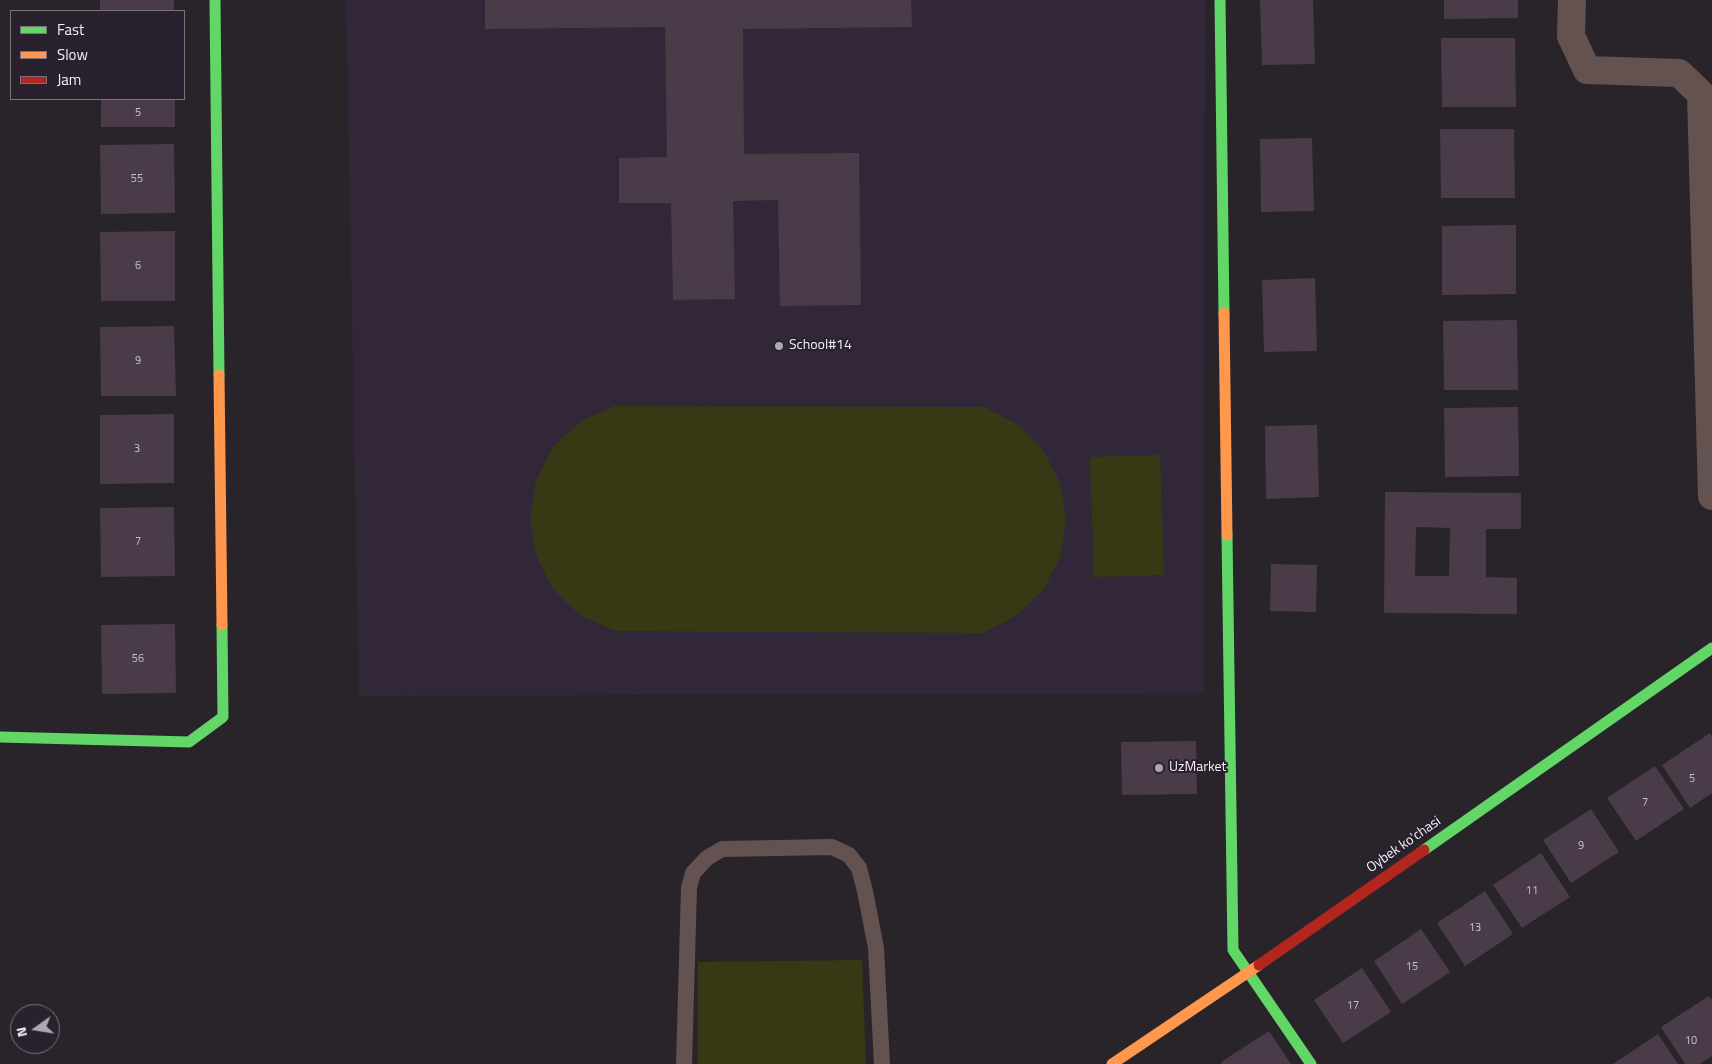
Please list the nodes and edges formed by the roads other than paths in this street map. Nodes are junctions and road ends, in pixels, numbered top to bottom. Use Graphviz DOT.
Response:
graph roads {
  1 [pos="215,0"];
  2 [pos="1220,0"];
  3 [pos="1572,0"];
  4 [pos="1712,496"];
  5 [pos="1712,648"];
  6 [pos="0,737"];
  7 [pos="1248,973"];
  8 [pos="684,1064"];
  9 [pos="882,1064"];
  10 [pos="1112,1064"];
  11 [pos="1310,1064"];
  1 -- 6 [label="street"];
  2 -- 7 [label="street"];
  3 -- 4 [label="street"];
  5 -- 7 [label="street, Oybek ko'chasi"];
  7 -- 10 [label="street, Oybek ko'chasi"];
  7 -- 11 [label="street"];
  8 -- 9 [label="lane"];
}
